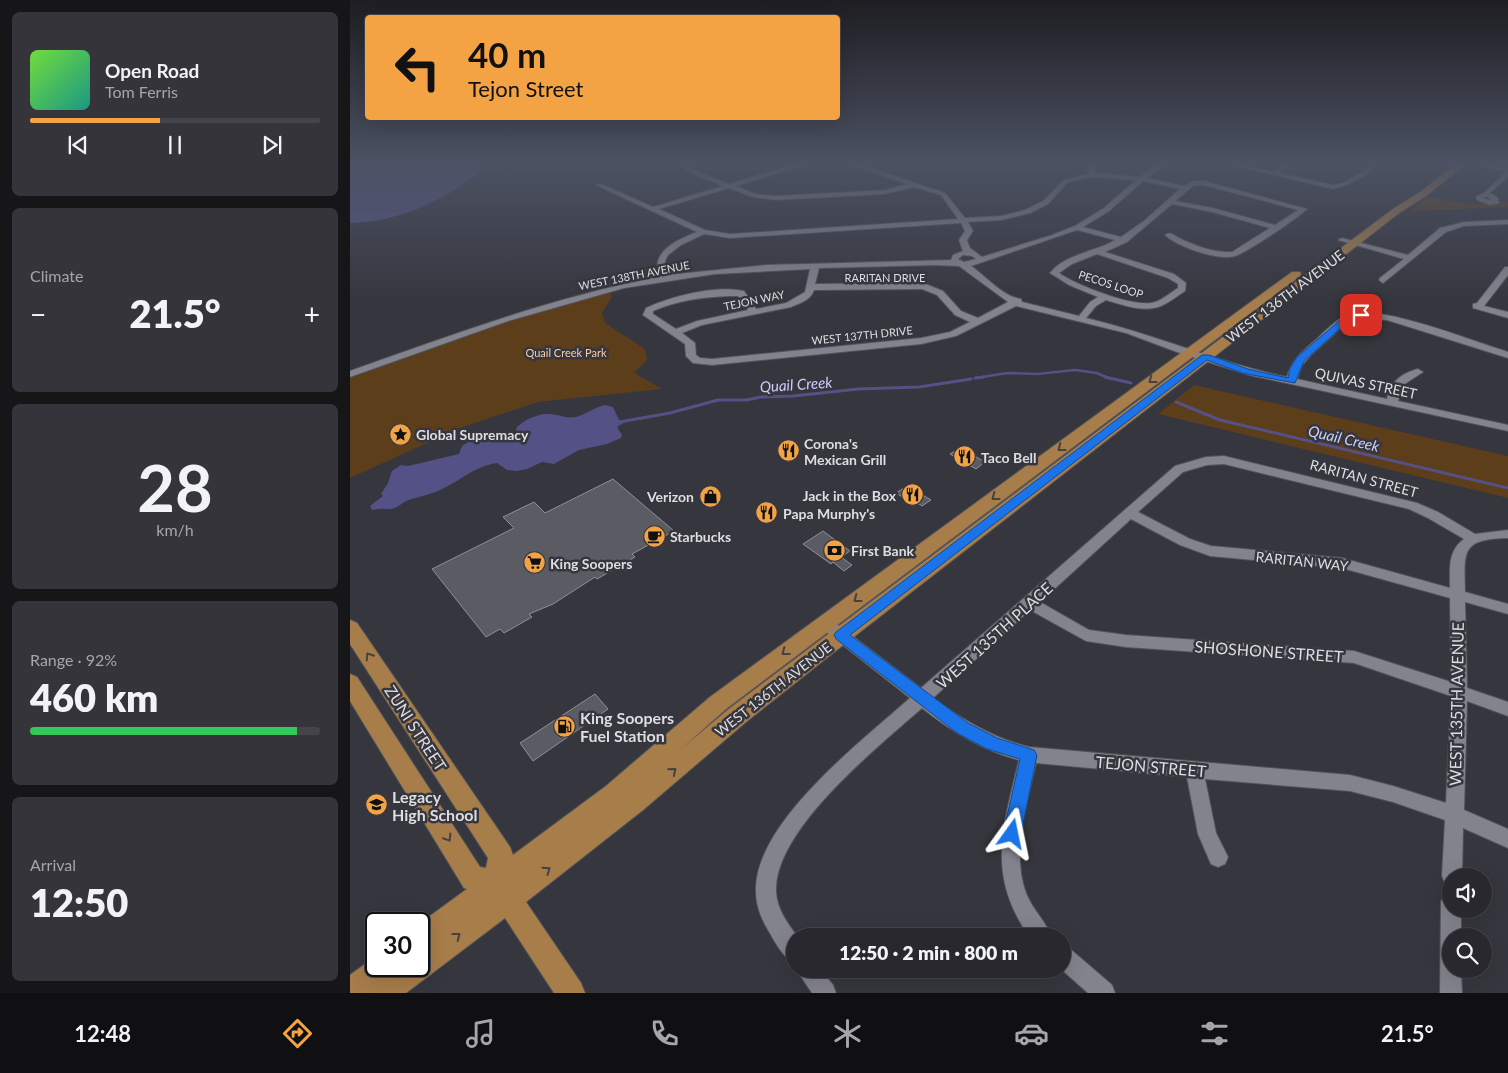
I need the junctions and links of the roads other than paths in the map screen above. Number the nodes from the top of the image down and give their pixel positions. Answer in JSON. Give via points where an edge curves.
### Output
{"nodes":[{"id":1,"x":954,"y":208,"type":"edge"},
{"id":2,"x":1035,"y":208,"type":"edge"},
{"id":3,"x":1106,"y":208,"type":"edge"},
{"id":4,"x":1163,"y":208,"type":"edge"},
{"id":5,"x":1204,"y":208,"type":"edge"},
{"id":6,"x":1300,"y":208,"type":"edge"},
{"id":7,"x":1386,"y":208,"type":"edge"},
{"id":8,"x":1400,"y":208,"type":"edge"},
{"id":9,"x":653,"y":209,"type":"edge"},
{"id":10,"x":1372,"y":218,"type":"dead end"},
{"id":11,"x":962,"y":222,"type":"junction"},
{"id":12,"x":1508,"y":222,"type":"edge"},
{"id":13,"x":1080,"y":226,"type":"junction"},
{"id":14,"x":1359,"y":226,"type":"dead end"},
{"id":15,"x":1277,"y":228,"type":"junction"},
{"id":16,"x":703,"y":232,"type":"junction"},
{"id":17,"x":1169,"y":235,"type":"dead end"},
{"id":18,"x":1124,"y":240,"type":"junction"},
{"id":19,"x":1342,"y":240,"type":"junction"},
{"id":20,"x":1354,"y":243,"type":"junction"},
{"id":21,"x":1098,"y":252,"type":"junction"},
{"id":22,"x":976,"y":257,"type":"junction"},
{"id":23,"x":1410,"y":258,"type":"junction"},
{"id":24,"x":958,"y":259,"type":"junction"},
{"id":25,"x":815,"y":266,"type":"junction"},
{"id":26,"x":1508,"y":269,"type":"edge"},
{"id":27,"x":664,"y":278,"type":"junction"},
{"id":28,"x":1384,"y":280,"type":"dead end"},
{"id":29,"x":811,"y":288,"type":"junction"},
{"id":30,"x":1106,"y":296,"type":"junction"},
{"id":31,"x":1017,"y":301,"type":"junction"},
{"id":32,"x":754,"y":312,"type":"junction"},
{"id":33,"x":1508,"y":315,"type":"edge"},
{"id":34,"x":1082,"y":316,"type":"junction"},
{"id":35,"x":977,"y":322,"type":"junction"},
{"id":36,"x":674,"y":333,"type":"junction"},
{"id":37,"x":1191,"y":352,"type":"junction"},
{"id":38,"x":1508,"y":355,"type":"edge"},
{"id":39,"x":1206,"y":357,"type":"junction"},
{"id":40,"x":1418,"y":372,"type":"dead end"},
{"id":41,"x":350,"y":374,"type":"edge"},
{"id":42,"x":1292,"y":381,"type":"junction"},
{"id":43,"x":1392,"y":403,"type":"junction"},
{"id":44,"x":1508,"y":428,"type":"edge"},
{"id":45,"x":1206,"y":460,"type":"joint"},
{"id":46,"x":1129,"y":513,"type":"junction"},
{"id":47,"x":1508,"y":534,"type":"edge"},
{"id":48,"x":1474,"y":539,"type":"junction"},
{"id":49,"x":1458,"y":595,"type":"junction"},
{"id":50,"x":1030,"y":603,"type":"junction"},
{"id":51,"x":1508,"y":609,"type":"edge"},
{"id":52,"x":350,"y":628,"type":"edge"},
{"id":53,"x":833,"y":629,"type":"junction"},
{"id":54,"x":350,"y":683,"type":"edge"},
{"id":55,"x":1459,"y":692,"type":"junction"},
{"id":56,"x":922,"y":699,"type":"junction"},
{"id":57,"x":1508,"y":709,"type":"edge"},
{"id":58,"x":1029,"y":755,"type":"junction"},
{"id":59,"x":1194,"y":770,"type":"junction"},
{"id":60,"x":1453,"y":814,"type":"junction"},
{"id":61,"x":1508,"y":839,"type":"edge"},
{"id":62,"x":1218,"y":857,"type":"dead end"},
{"id":63,"x":1452,"y":868,"type":"edge"},
{"id":64,"x":502,"y":890,"type":"junction"},
{"id":65,"x":1451,"y":918,"type":"edge"},
{"id":66,"x":1036,"y":928,"type":"edge"},
{"id":67,"x":430,"y":934,"type":"edge"},
{"id":68,"x":786,"y":938,"type":"edge"},
{"id":69,"x":430,"y":955,"type":"edge"},
{"id":70,"x":1071,"y":963,"type":"edge"},
{"id":71,"x":370,"y":977,"type":"edge"},
{"id":72,"x":404,"y":977,"type":"edge"},
{"id":73,"x":814,"y":978,"type":"edge"},
{"id":74,"x":350,"y":992,"type":"edge"},
{"id":75,"x":383,"y":993,"type":"edge"},
{"id":76,"x":571,"y":993,"type":"edge"},
{"id":77,"x":825,"y":993,"type":"edge"},
{"id":78,"x":1104,"y":993,"type":"edge"},
{"id":79,"x":1451,"y":993,"type":"edge"}],
"edges":[{"from":1,"to":11,"type":"street"},
{"from":2,"to":11,"type":"street","via":[[1001,218]]},
{"from":3,"to":13,"type":"street"},
{"from":4,"to":18,"type":"street"},
{"from":5,"to":15,"type":"street"},
{"from":6,"to":15,"type":"street","via":[[1303,209],[1300,213]]},
{"from":7,"to":10,"type":"main road"},
{"from":8,"to":20,"type":"main road","name":"WEST 136TH AVENUE"},
{"from":9,"to":16,"type":"street"},
{"from":11,"to":16,"type":"street","via":[[738,236]]},
{"from":11,"to":22,"type":"street","via":[[969,231],[964,240],[966,249]]},
{"from":11,"to":24,"type":"street","via":[[956,241]]},
{"from":12,"to":23,"type":"street","via":[[1446,228]]},
{"from":13,"to":18,"type":"street"},
{"from":13,"to":22,"type":"street","via":[[1036,243]]},
{"from":14,"to":19,"type":"main road","name":"WEST 136TH AVENUE"},
{"from":15,"to":17,"type":"street","via":[[1239,252],[1228,255],[1178,242]]},
{"from":16,"to":27,"type":"street","via":[[669,248],[659,266]]},
{"from":18,"to":21,"type":"street"},
{"from":19,"to":20,"type":"street"},
{"from":19,"to":37,"type":"main road","name":"WEST 136TH AVENUE"},
{"from":20,"to":23,"type":"street"},
{"from":20,"to":39,"type":"main road","name":"WEST 136TH AVENUE"},
{"from":21,"to":30,"type":"street","name":"PECOS LOOP","via":[[1060,266],[1054,273],[1065,281]]},
{"from":21,"to":30,"type":"street","name":"PECOS LOOP","via":[[1171,276],[1183,285],[1151,306],[1137,306]]},
{"from":22,"to":24,"type":"street","name":"WEST 138TH AVENUE"},
{"from":22,"to":31,"type":"street","name":"QUIVAS STREET","via":[[979,267]]},
{"from":23,"to":28,"type":"street"},
{"from":24,"to":25,"type":"street","name":"WEST 138TH AVENUE"},
{"from":24,"to":31,"type":"street","name":"QUIVAS STREET","via":[[992,288]]},
{"from":25,"to":27,"type":"street","name":"WEST 138TH AVENUE","via":[[739,269]]},
{"from":25,"to":29,"type":"street"},
{"from":26,"to":33,"type":"street","via":[[1476,306]]},
{"from":27,"to":41,"type":"street","name":"WEST 138TH AVENUE","via":[[556,303]]},
{"from":29,"to":32,"type":"street","name":"TEJON WAY","via":[[805,297],[794,302]]},
{"from":29,"to":35,"type":"street","name":"RARITAN DRIVE","via":[[922,286],[940,293],[958,313]]},
{"from":30,"to":34,"type":"street"},
{"from":31,"to":34,"type":"street","name":"QUIVAS STREET"},
{"from":31,"to":35,"type":"street","name":"WEST 137TH DRIVE"},
{"from":31,"to":37,"type":"street","name":"QUIVAS STREET"},
{"from":32,"to":36,"type":"street","name":"TEJON WAY","via":[[700,323]]},
{"from":32,"to":36,"type":"street","via":[[741,293],[665,302],[649,310],[651,319]]},
{"from":34,"to":37,"type":"street","name":"QUIVAS STREET","via":[[1149,332]]},
{"from":35,"to":36,"type":"street","name":"WEST 137TH DRIVE","via":[[946,336],[921,342],[712,362],[697,361],[691,356],[690,343]]},
{"from":37,"to":39,"type":"street","name":"QUIVAS STREET"},
{"from":37,"to":53,"type":"main road","name":"WEST 136TH AVENUE","one_way":true},
{"from":38,"to":42,"type":"street","via":[[1383,316],[1359,312],[1342,322],[1300,359]]},
{"from":39,"to":42,"type":"street","name":"QUIVAS STREET","via":[[1245,371]]},
{"from":39,"to":53,"type":"main road","name":"WEST 136TH AVENUE"},
{"from":40,"to":43,"type":"street","via":[[1406,376],[1394,390]]},
{"from":42,"to":43,"type":"street","name":"QUIVAS STREET"},
{"from":43,"to":44,"type":"street","name":"QUIVAS STREET"},
{"from":45,"to":46,"type":"street","name":"WEST 135TH PLACE","via":[[1179,469]]},
{"from":45,"to":48,"type":"street","name":"RARITAN STREET","via":[[1240,462],[1413,506]]},
{"from":46,"to":49,"type":"street","name":"RARITAN WAY","via":[[1210,551],[1342,563]]},
{"from":46,"to":50,"type":"street","name":"WEST 135TH PLACE"},
{"from":47,"to":48,"type":"street"},
{"from":48,"to":49,"type":"street","name":"WEST 135TH AVENUE","via":[[1462,546],[1457,557]]},
{"from":49,"to":51,"type":"street","name":"RARITAN WAY"},
{"from":49,"to":55,"type":"street","name":"WEST 135TH AVENUE"},
{"from":50,"to":55,"type":"street","name":"SHOSHONE STREET","via":[[1092,636],[1354,657]]},
{"from":50,"to":56,"type":"street","name":"WEST 135TH PLACE"},
{"from":64,"to":52,"type":"main road","name":"ZUNI STREET","one_way":true,"via":[[501,856]]},
{"from":53,"to":56,"type":"street","name":"TEJON STREET"},
{"from":53,"to":64,"type":"main road","name":"WEST 136TH AVENUE","via":[[635,802]]},
{"from":54,"to":64,"type":"main road","one_way":true,"via":[[474,879]]},
{"from":55,"to":57,"type":"street","name":"SHOSHONE STREET"},
{"from":55,"to":60,"type":"street","name":"WEST 135TH AVENUE"},
{"from":56,"to":58,"type":"street","name":"TEJON STREET","via":[[976,736]]},
{"from":56,"to":68,"type":"street","name":"WEST 135TH PLACE","via":[[842,769],[772,856],[765,891],[770,912]]},
{"from":58,"to":59,"type":"street","name":"TEJON STREET"},
{"from":58,"to":66,"type":"street","via":[[1012,834],[1010,864],[1018,901]]},
{"from":59,"to":60,"type":"street","name":"TEJON STREET","via":[[1350,783]]},
{"from":59,"to":62,"type":"street","via":[[1207,834]]},
{"from":60,"to":61,"type":"street","name":"TEJON STREET"},
{"from":60,"to":63,"type":"street","name":"WEST 135TH AVENUE"},
{"from":64,"to":67,"type":"main road","name":"WEST 136TH AVENUE"},
{"from":69,"to":64,"type":"main road","name":"WEST 136TH AVENUE","one_way":true},
{"from":64,"to":76,"type":"main road"},
{"from":65,"to":79,"type":"street"},
{"from":70,"to":78,"type":"street"},
{"from":71,"to":74,"type":"main road"},
{"from":72,"to":75,"type":"main road","name":"WEST 136TH AVENUE"},
{"from":73,"to":77,"type":"street"}]}
